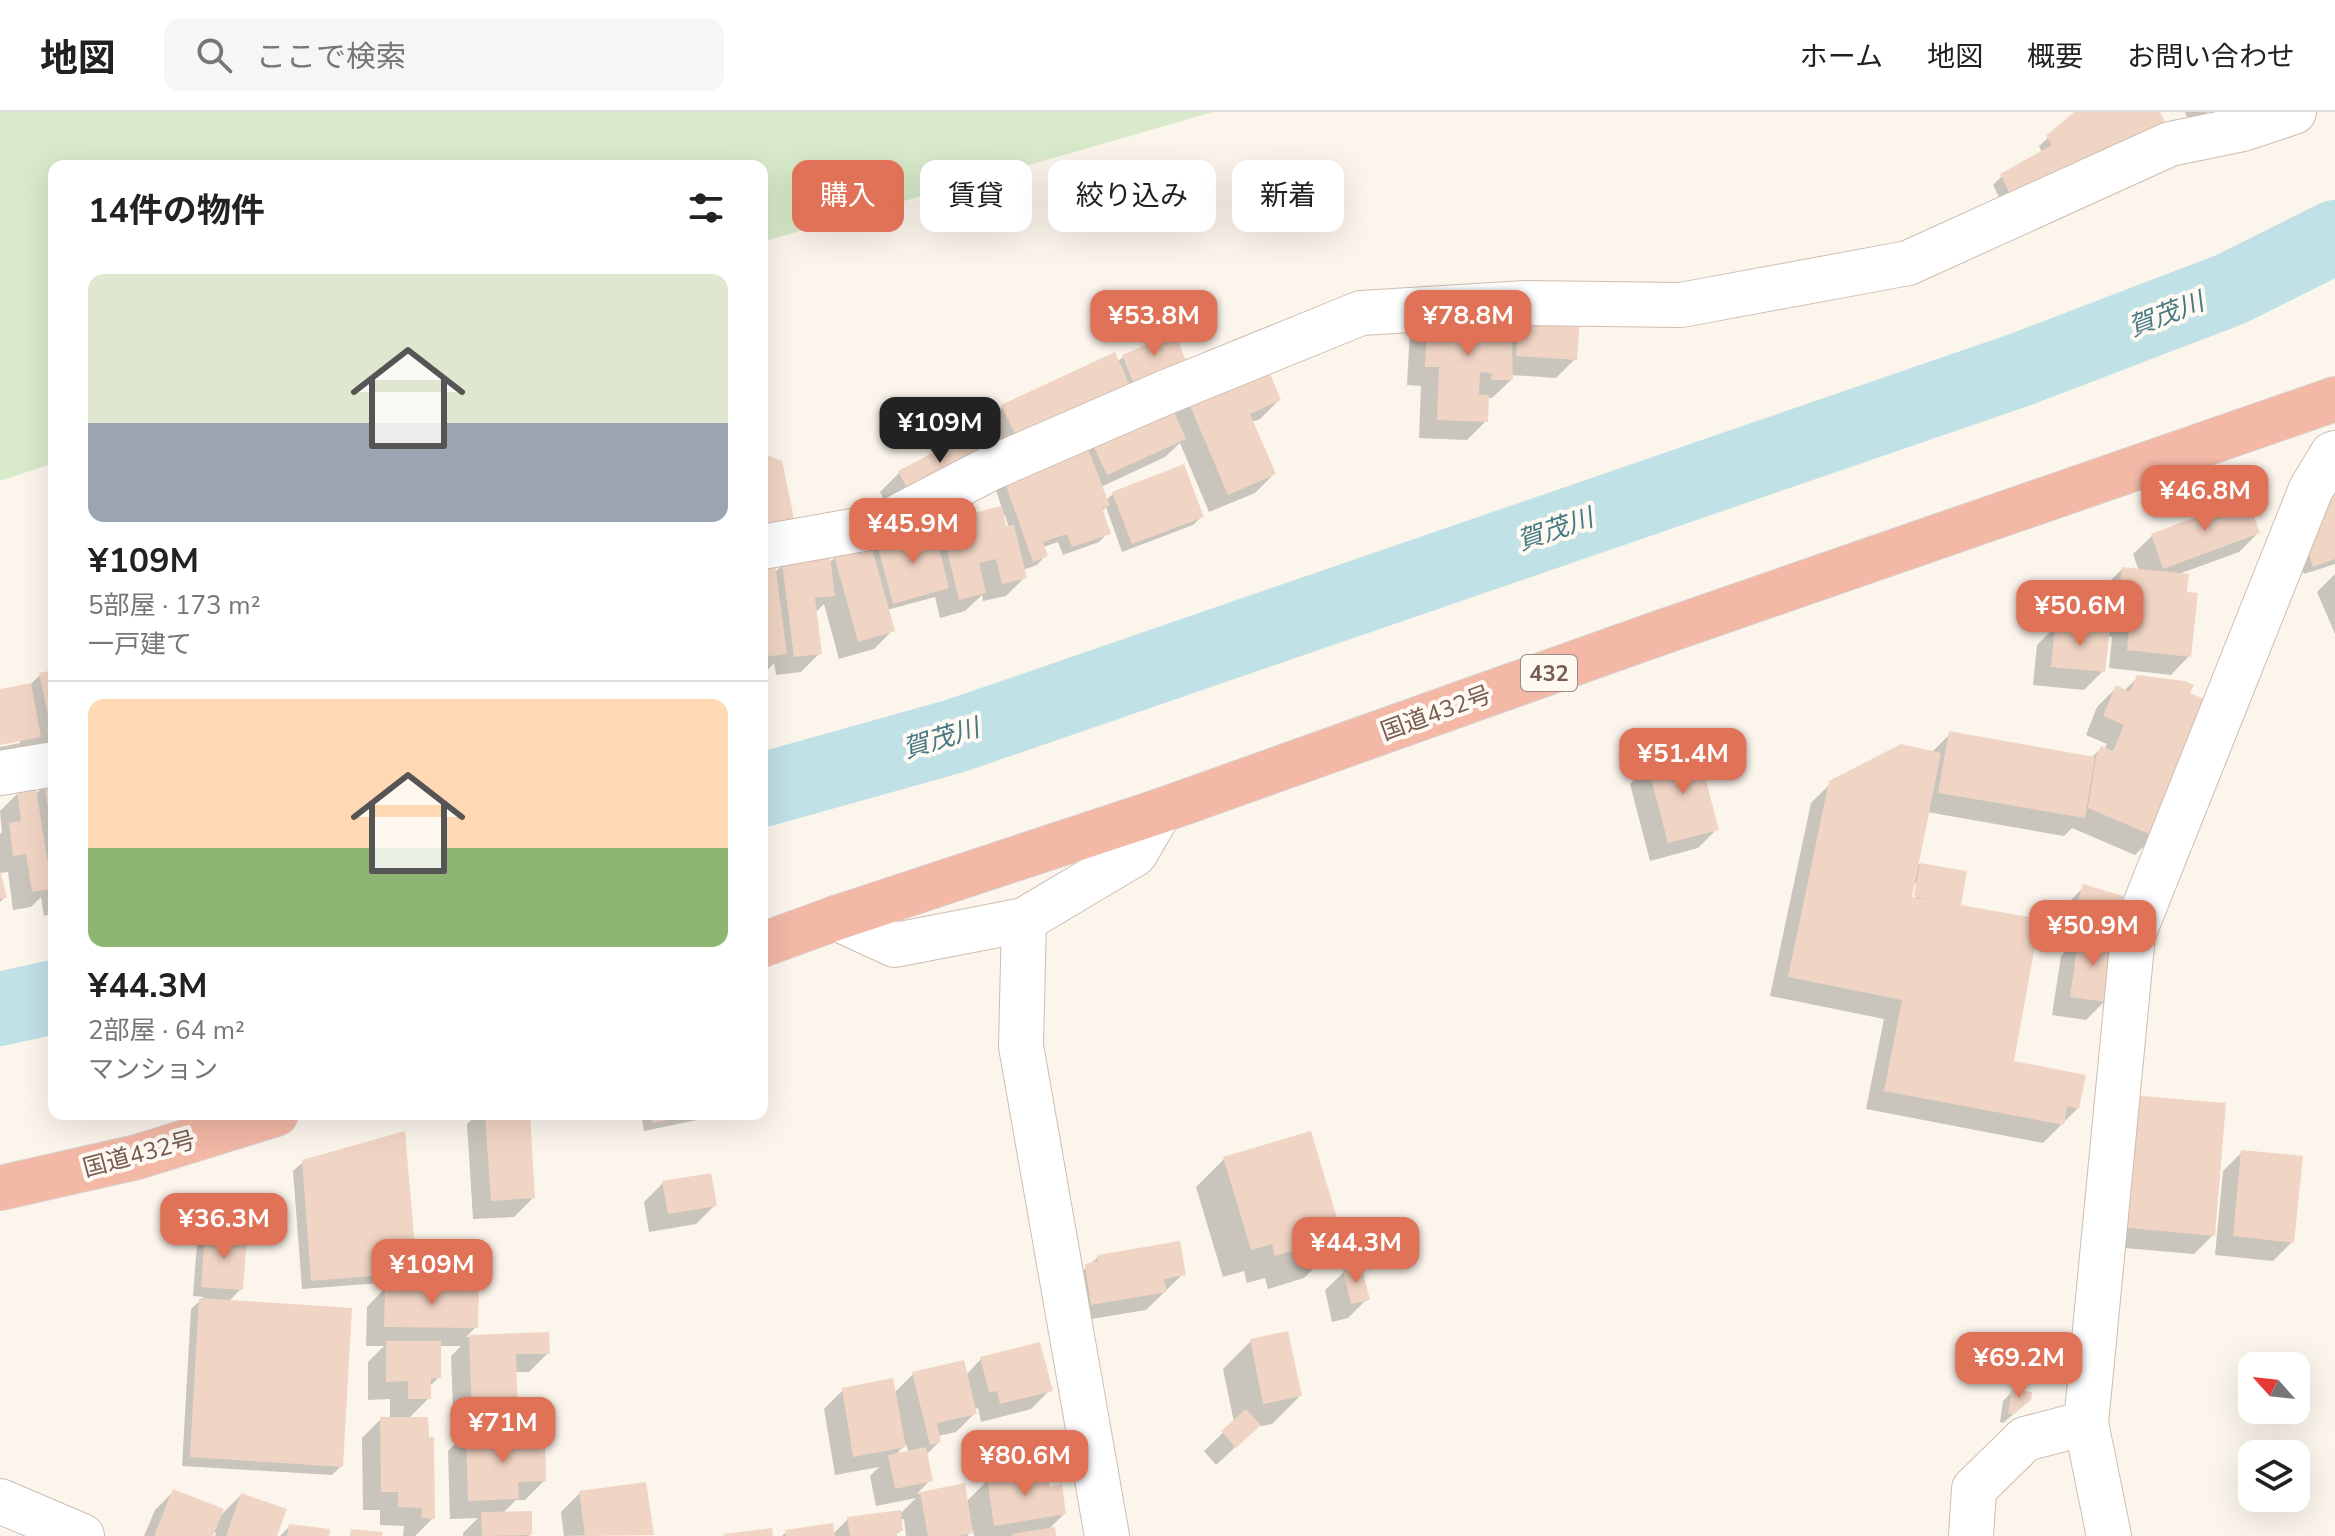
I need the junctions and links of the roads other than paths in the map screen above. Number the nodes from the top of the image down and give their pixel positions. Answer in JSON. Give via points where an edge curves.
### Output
{"nodes":[{"id":1,"x":2294,"y":112,"type":"edge"},
{"id":2,"x":2335,"y":399,"type":"edge"},
{"id":3,"x":2335,"y":453,"type":"edge"},
{"id":4,"x":768,"y":546,"type":"edge"},
{"id":5,"x":48,"y":765,"type":"edge"},
{"id":6,"x":0,"y":773,"type":"edge"},
{"id":7,"x":1160,"y":811,"type":"junction"},
{"id":8,"x":836,"y":918,"type":"junction"},
{"id":9,"x":1024,"y":920,"type":"junction"},
{"id":10,"x":768,"y":943,"type":"edge"},
{"id":11,"x":257,"y":1120,"type":"edge"},
{"id":12,"x":0,"y":1188,"type":"edge"},
{"id":13,"x":2086,"y":1423,"type":"junction"},
{"id":14,"x":0,"y":1501,"type":"edge"},
{"id":15,"x":82,"y":1536,"type":"edge"},
{"id":16,"x":1107,"y":1536,"type":"edge"},
{"id":17,"x":1971,"y":1536,"type":"edge"},
{"id":18,"x":2109,"y":1536,"type":"edge"}],
"edges":[{"from":1,"to":4,"type":"street","via":[[2170,144],[1908,263],[1681,305],[1526,303],[1361,313],[989,469],[880,526]]},
{"from":2,"to":7,"type":"highway","name":"国道432号","number":"432"},
{"from":3,"to":13,"type":"street","via":[[2311,489],[2133,935]]},
{"from":5,"to":6,"type":"street"},
{"from":7,"to":8,"type":"highway","name":"国道432号","number":"432"},
{"from":7,"to":9,"type":"street","via":[[1135,854]]},
{"from":8,"to":9,"type":"street","via":[[895,945]]},
{"from":8,"to":10,"type":"highway","name":"国道432号","number":"432"},
{"from":9,"to":16,"type":"street","via":[[1021,1046]]},
{"from":11,"to":12,"type":"highway","name":"国道432号","via":[[137,1157]]},
{"from":13,"to":17,"type":"street","via":[[2025,1439],[1974,1489]]},
{"from":13,"to":18,"type":"street"},
{"from":14,"to":15,"type":"street"}]}
